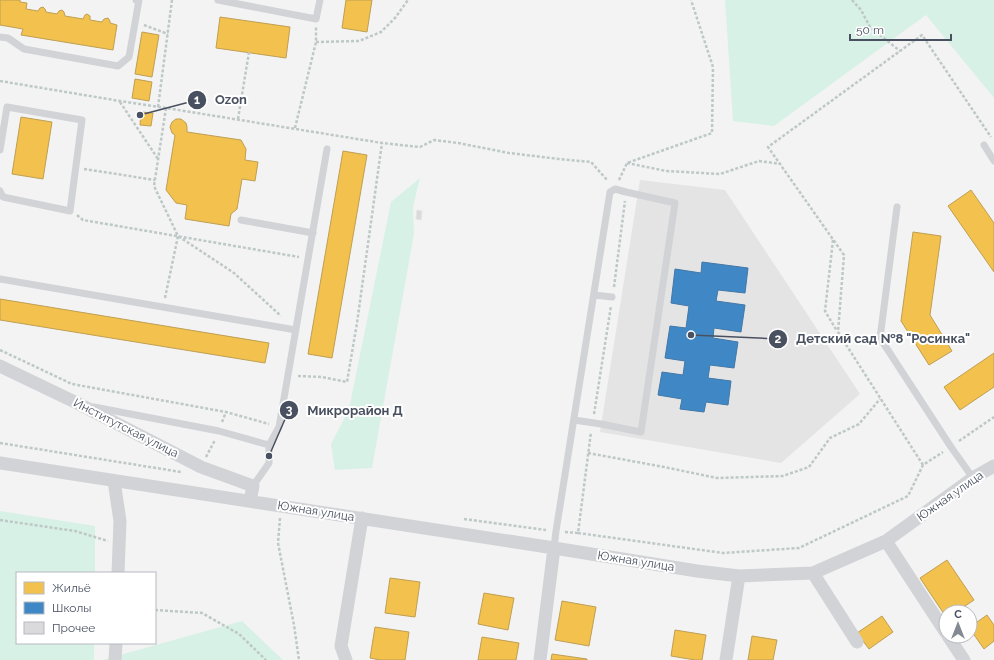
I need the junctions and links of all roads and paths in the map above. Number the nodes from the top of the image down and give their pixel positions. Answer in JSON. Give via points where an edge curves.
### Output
{"nodes":[{"id":1,"x":136,"y":0,"type":"edge"},
{"id":2,"x":172,"y":0,"type":"edge"},
{"id":3,"x":218,"y":0,"type":"edge"},
{"id":4,"x":320,"y":0,"type":"edge"},
{"id":5,"x":408,"y":0,"type":"edge"},
{"id":6,"x":691,"y":0,"type":"edge"},
{"id":7,"x":852,"y":0,"type":"edge"},
{"id":8,"x":316,"y":19,"type":"junction"},
{"id":9,"x":135,"y":22,"type":"junction"},
{"id":10,"x":168,"y":34,"type":"junction"},
{"id":11,"x":0,"y":37,"type":"edge"},
{"id":12,"x":316,"y":42,"type":"junction"},
{"id":13,"x":900,"y":51,"type":"junction"},
{"id":14,"x":249,"y":52,"type":"dead end"},
{"id":15,"x":0,"y":81,"type":"edge"},
{"id":16,"x":120,"y":101,"type":"junction"},
{"id":17,"x":158,"y":107,"type":"junction"},
{"id":18,"x":166,"y":108,"type":"junction"},
{"id":19,"x":238,"y":119,"type":"junction"},
{"id":20,"x":295,"y":128,"type":"junction"},
{"id":21,"x":994,"y":141,"type":"edge"},
{"id":22,"x":382,"y":142,"type":"junction"},
{"id":23,"x":984,"y":145,"type":"dead end"},
{"id":24,"x":327,"y":149,"type":"dead end"},
{"id":25,"x":0,"y":150,"type":"edge"},
{"id":26,"x":158,"y":160,"type":"junction"},
{"id":27,"x":994,"y":161,"type":"edge"},
{"id":28,"x":627,"y":163,"type":"junction"},
{"id":29,"x":781,"y":164,"type":"junction"},
{"id":30,"x":76,"y":168,"type":"junction"},
{"id":31,"x":155,"y":180,"type":"junction"},
{"id":32,"x":615,"y":189,"type":"junction"},
{"id":33,"x":0,"y":191,"type":"edge"},
{"id":34,"x":626,"y":192,"type":"junction"},
{"id":35,"x":897,"y":207,"type":"dead end"},
{"id":36,"x":70,"y":210,"type":"junction"},
{"id":37,"x":241,"y":220,"type":"dead end"},
{"id":38,"x":313,"y":233,"type":"junction"},
{"id":39,"x":178,"y":236,"type":"junction"},
{"id":40,"x":833,"y":239,"type":"junction"},
{"id":41,"x":308,"y":258,"type":"junction"},
{"id":42,"x":0,"y":279,"type":"edge"},
{"id":43,"x":594,"y":294,"type":"junction"},
{"id":44,"x":612,"y":297,"type":"junction"},
{"id":45,"x":164,"y":307,"type":"junction"},
{"id":46,"x":296,"y":330,"type":"junction"},
{"id":47,"x":838,"y":332,"type":"junction"},
{"id":48,"x":0,"y":350,"type":"edge"},
{"id":49,"x":0,"y":366,"type":"edge"},
{"id":50,"x":288,"y":375,"type":"junction"},
{"id":51,"x":880,"y":399,"type":"junction"},
{"id":52,"x":79,"y":404,"type":"junction"},
{"id":53,"x":226,"y":412,"type":"junction"},
{"id":54,"x":994,"y":417,"type":"edge"},
{"id":55,"x":574,"y":420,"type":"junction"},
{"id":56,"x":592,"y":423,"type":"junction"},
{"id":57,"x":279,"y":427,"type":"junction"},
{"id":58,"x":219,"y":431,"type":"junction"},
{"id":59,"x":0,"y":444,"type":"edge"},
{"id":60,"x":269,"y":445,"type":"junction"},
{"id":61,"x":951,"y":447,"type":"junction"},
{"id":62,"x":588,"y":453,"type":"junction"},
{"id":63,"x":0,"y":463,"type":"edge"},
{"id":64,"x":923,"y":465,"type":"junction"},
{"id":65,"x":994,"y":466,"type":"edge"},
{"id":66,"x":201,"y":467,"type":"junction"},
{"id":67,"x":973,"y":478,"type":"junction"},
{"id":68,"x":114,"y":481,"type":"junction"},
{"id":69,"x":253,"y":486,"type":"junction"},
{"id":70,"x":250,"y":501,"type":"junction"},
{"id":71,"x":281,"y":506,"type":"junction"},
{"id":72,"x":362,"y":518,"type":"junction"},
{"id":73,"x":463,"y":519,"type":"dead end"},
{"id":74,"x":0,"y":520,"type":"edge"},
{"id":75,"x":556,"y":531,"type":"junction"},
{"id":76,"x":578,"y":533,"type":"junction"},
{"id":77,"x":886,"y":541,"type":"junction"},
{"id":78,"x":120,"y":545,"type":"junction"},
{"id":79,"x":554,"y":548,"type":"junction"},
{"id":80,"x":118,"y":572,"type":"edge"},
{"id":81,"x":813,"y":573,"type":"junction"},
{"id":82,"x":739,"y":576,"type":"junction"},
{"id":83,"x":156,"y":610,"type":"edge"},
{"id":84,"x":938,"y":621,"type":"edge"},
{"id":85,"x":857,"y":642,"type":"dead end"},
{"id":86,"x":116,"y":644,"type":"edge"},
{"id":87,"x":953,"y":644,"type":"edge"},
{"id":88,"x":115,"y":660,"type":"edge"},
{"id":89,"x":266,"y":660,"type":"edge"},
{"id":90,"x":299,"y":660,"type":"edge"},
{"id":91,"x":346,"y":660,"type":"edge"},
{"id":92,"x":540,"y":660,"type":"edge"},
{"id":93,"x":726,"y":660,"type":"edge"},
{"id":94,"x":964,"y":660,"type":"edge"}],
"edges":[{"from":1,"to":9,"type":"lane","via":[[139,0]]},
{"from":2,"to":10,"type":"path"},
{"from":3,"to":8,"type":"lane"},
{"from":4,"to":8,"type":"lane"},
{"from":5,"to":12,"type":"path","via":[[396,18],[381,32],[359,41]]},
{"from":6,"to":28,"type":"path","via":[[713,67],[712,133]]},
{"from":7,"to":13,"type":"path","via":[[870,27]]},
{"from":8,"to":12,"type":"path"},
{"from":9,"to":10,"type":"path"},
{"from":9,"to":11,"type":"lane","via":[[130,57],[118,66],[24,49],[8,38]]},
{"from":10,"to":17,"type":"path"},
{"from":12,"to":20,"type":"path"},
{"from":13,"to":21,"type":"path","via":[[922,34]]},
{"from":13,"to":29,"type":"path","via":[[768,147]]},
{"from":14,"to":19,"type":"path"},
{"from":15,"to":16,"type":"path"},
{"from":16,"to":17,"type":"path"},
{"from":16,"to":26,"type":"path"},
{"from":17,"to":18,"type":"path"},
{"from":18,"to":19,"type":"path"},
{"from":18,"to":26,"type":"path"},
{"from":19,"to":20,"type":"path"},
{"from":20,"to":22,"type":"path"},
{"from":22,"to":32,"type":"path","via":[[420,147],[434,140],[509,153],[591,162]]},
{"from":22,"to":50,"type":"path","via":[[347,382],[322,376]]},
{"from":23,"to":27,"type":"lane"},
{"from":24,"to":38,"type":"lane"},
{"from":25,"to":30,"type":"lane","via":[[7,107],[82,120]]},
{"from":26,"to":31,"type":"path"},
{"from":28,"to":29,"type":"path","via":[[666,171],[720,174],[760,161]]},
{"from":28,"to":32,"type":"path"},
{"from":29,"to":40,"type":"path"},
{"from":30,"to":31,"type":"path"},
{"from":30,"to":36,"type":"lane"},
{"from":31,"to":39,"type":"path","via":[[154,186]]},
{"from":32,"to":34,"type":"lane"},
{"from":32,"to":43,"type":"lane","via":[[610,192]]},
{"from":33,"to":36,"type":"lane","via":[[3,197]]},
{"from":34,"to":44,"type":"path"},
{"from":34,"to":56,"type":"lane","via":[[675,203],[641,432]]},
{"from":35,"to":61,"type":"lane","via":[[880,338]]},
{"from":36,"to":39,"type":"path","via":[[83,220]]},
{"from":37,"to":38,"type":"lane"},
{"from":38,"to":41,"type":"lane"},
{"from":39,"to":41,"type":"path"},
{"from":39,"to":45,"type":"path"},
{"from":39,"to":46,"type":"path","via":[[234,273]]},
{"from":40,"to":47,"type":"path","via":[[844,255]]},
{"from":40,"to":47,"type":"path","via":[[825,311]]},
{"from":41,"to":46,"type":"lane"},
{"from":42,"to":45,"type":"lane"},
{"from":43,"to":44,"type":"lane"},
{"from":43,"to":55,"type":"lane"},
{"from":44,"to":56,"type":"path"},
{"from":45,"to":46,"type":"lane"},
{"from":46,"to":50,"type":"lane"},
{"from":47,"to":51,"type":"path"},
{"from":48,"to":53,"type":"path","via":[[72,384]]},
{"from":49,"to":52,"type":"street","name":"Институтская улица"},
{"from":50,"to":57,"type":"lane"},
{"from":51,"to":62,"type":"path","via":[[859,424],[830,438],[809,467],[783,476],[718,478]]},
{"from":51,"to":64,"type":"path"},
{"from":52,"to":58,"type":"lane"},
{"from":52,"to":66,"type":"street","name":"Институтская улица"},
{"from":53,"to":57,"type":"path"},
{"from":53,"to":58,"type":"path"},
{"from":54,"to":61,"type":"path"},
{"from":55,"to":56,"type":"lane"},
{"from":55,"to":75,"type":"lane"},
{"from":56,"to":62,"type":"path"},
{"from":57,"to":60,"type":"lane"},
{"from":58,"to":60,"type":"lane"},
{"from":58,"to":66,"type":"path"},
{"from":59,"to":66,"type":"path","via":[[195,475]]},
{"from":60,"to":69,"type":"lane","via":[[269,463]]},
{"from":61,"to":64,"type":"path"},
{"from":61,"to":67,"type":"lane"},
{"from":62,"to":76,"type":"path"},
{"from":63,"to":68,"type":"street"},
{"from":64,"to":76,"type":"path","via":[[908,496],[799,548],[723,552]]},
{"from":65,"to":67,"type":"street","name":"Южная улица"},
{"from":66,"to":69,"type":"street","name":"Институтская улица"},
{"from":67,"to":77,"type":"street","name":"Южная улица"},
{"from":68,"to":70,"type":"street","name":"Южная улица"},
{"from":68,"to":78,"type":"street","via":[[120,521]]},
{"from":69,"to":70,"type":"street"},
{"from":70,"to":71,"type":"street","name":"Южная улица"},
{"from":71,"to":72,"type":"street","name":"Южная улица"},
{"from":71,"to":90,"type":"path","via":[[278,543]]},
{"from":72,"to":79,"type":"street","name":"Южная улица"},
{"from":72,"to":91,"type":"street","via":[[341,646]]},
{"from":73,"to":75,"type":"path"},
{"from":74,"to":78,"type":"path","via":[[75,531]]},
{"from":75,"to":76,"type":"path"},
{"from":75,"to":79,"type":"lane"},
{"from":77,"to":81,"type":"street","name":"Южная улица"},
{"from":77,"to":84,"type":"street"},
{"from":78,"to":80,"type":"street"},
{"from":79,"to":82,"type":"street","name":"Южная улица"},
{"from":79,"to":92,"type":"street"},
{"from":81,"to":82,"type":"street","name":"Южная улица"},
{"from":81,"to":85,"type":"street"},
{"from":82,"to":93,"type":"street"},
{"from":83,"to":89,"type":"path","via":[[202,614],[239,634]]},
{"from":86,"to":88,"type":"street"},
{"from":87,"to":94,"type":"street"}]}
